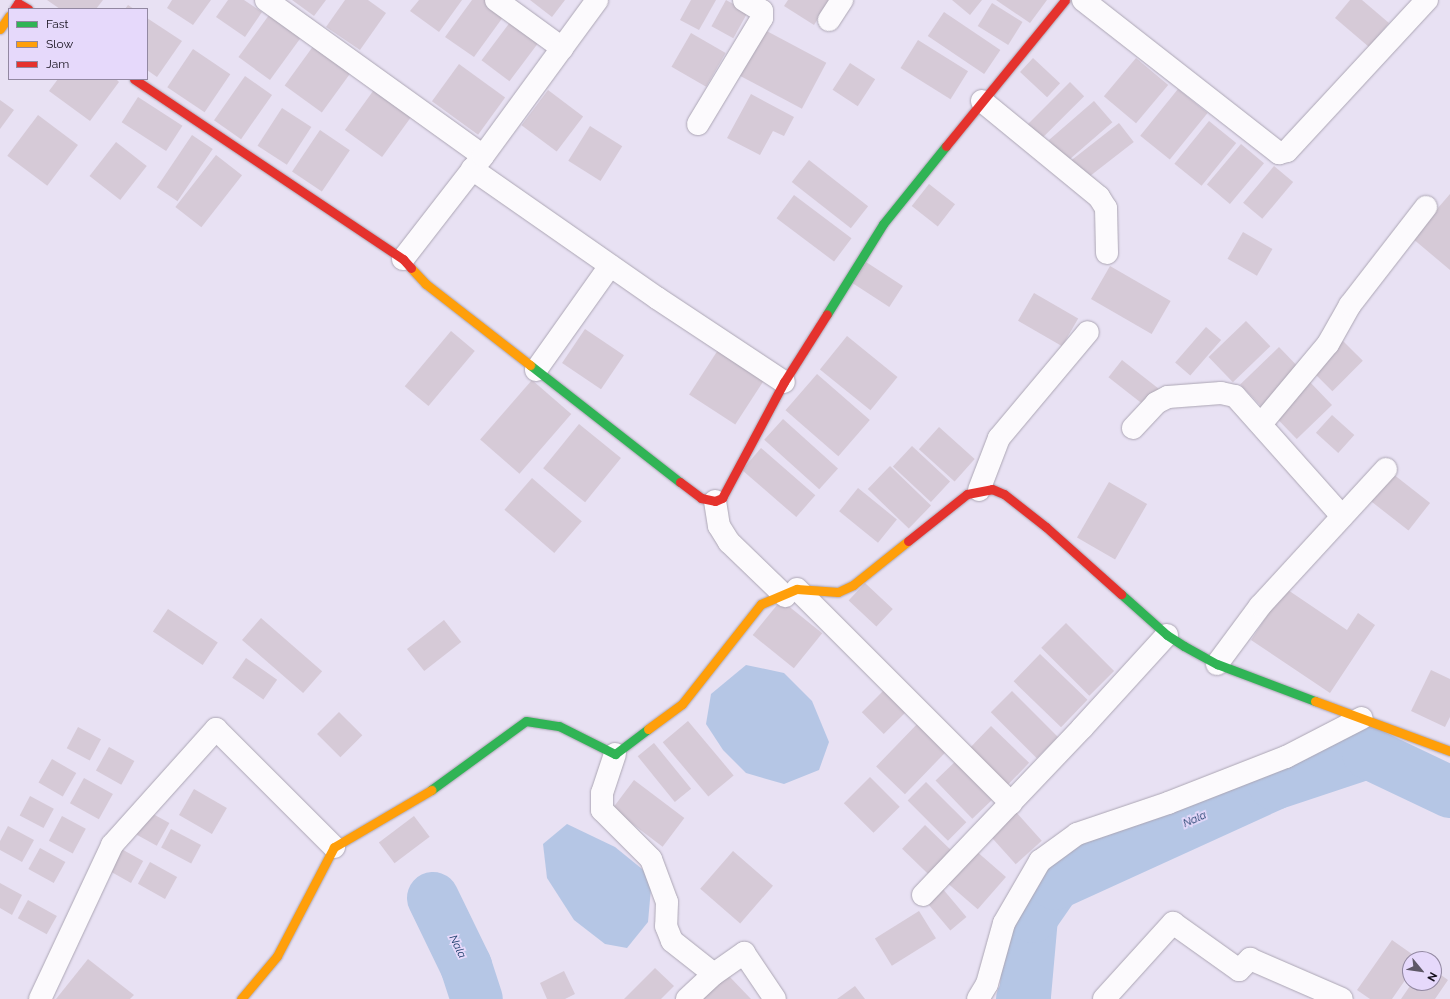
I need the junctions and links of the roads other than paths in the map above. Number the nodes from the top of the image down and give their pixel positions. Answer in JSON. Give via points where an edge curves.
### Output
{"nodes":[{"id":1,"x":266,"y":0,"type":"edge"},
{"id":2,"x":496,"y":0,"type":"edge"},
{"id":3,"x":597,"y":0,"type":"edge"},
{"id":4,"x":744,"y":0,"type":"edge"},
{"id":5,"x":842,"y":0,"type":"edge"},
{"id":6,"x":1065,"y":0,"type":"edge"},
{"id":7,"x":1083,"y":0,"type":"edge"},
{"id":8,"x":1427,"y":0,"type":"edge"},
{"id":9,"x":8,"y":19,"type":"edge"},
{"id":10,"x":829,"y":20,"type":"dead end"},
{"id":11,"x":0,"y":29,"type":"edge"},
{"id":12,"x":562,"y":48,"type":"junction"},
{"id":13,"x":135,"y":80,"type":"edge"},
{"id":14,"x":982,"y":101,"type":"junction"},
{"id":15,"x":698,"y":124,"type":"dead end"},
{"id":16,"x":478,"y":163,"type":"junction"},
{"id":17,"x":1426,"y":207,"type":"dead end"},
{"id":18,"x":1106,"y":253,"type":"dead end"},
{"id":19,"x":403,"y":259,"type":"junction"},
{"id":20,"x":610,"y":266,"type":"junction"},
{"id":21,"x":1088,"y":332,"type":"dead end"},
{"id":22,"x":536,"y":370,"type":"junction"},
{"id":23,"x":784,"y":382,"type":"junction"},
{"id":24,"x":1261,"y":424,"type":"junction"},
{"id":25,"x":1133,"y":428,"type":"dead end"},
{"id":26,"x":1386,"y":469,"type":"dead end"},
{"id":27,"x":980,"y":490,"type":"junction"},
{"id":28,"x":715,"y":501,"type":"junction"},
{"id":29,"x":1342,"y":516,"type":"junction"},
{"id":30,"x":791,"y":592,"type":"junction"},
{"id":31,"x":1167,"y":635,"type":"junction"},
{"id":32,"x":1217,"y":664,"type":"junction"},
{"id":33,"x":1362,"y":718,"type":"junction"},
{"id":34,"x":1450,"y":751,"type":"edge"},
{"id":35,"x":615,"y":754,"type":"junction"},
{"id":36,"x":1011,"y":803,"type":"junction"},
{"id":37,"x":334,"y":846,"type":"junction"},
{"id":38,"x":923,"y":895,"type":"dead end"},
{"id":39,"x":714,"y":974,"type":"junction"},
{"id":40,"x":40,"y":999,"type":"edge"},
{"id":41,"x":241,"y":999,"type":"edge"},
{"id":42,"x":687,"y":999,"type":"edge"},
{"id":43,"x":775,"y":999,"type":"edge"},
{"id":44,"x":978,"y":999,"type":"edge"},
{"id":45,"x":1104,"y":999,"type":"edge"},
{"id":46,"x":1342,"y":999,"type":"edge"}],
"edges":[{"from":1,"to":16,"type":"street"},
{"from":2,"to":12,"type":"street"},
{"from":3,"to":12,"type":"street"},
{"from":4,"to":15,"type":"street","via":[[762,11],[762,18]]},
{"from":5,"to":10,"type":"street"},
{"from":6,"to":14,"type":"street"},
{"from":7,"to":8,"type":"street","via":[[1279,153],[1287,151]]},
{"from":9,"to":11,"type":"street"},
{"from":12,"to":16,"type":"street"},
{"from":13,"to":19,"type":"street"},
{"from":14,"to":18,"type":"street","via":[[1099,197],[1106,208]]},
{"from":14,"to":23,"type":"street","via":[[883,224]]},
{"from":16,"to":19,"type":"street"},
{"from":16,"to":20,"type":"street"},
{"from":17,"to":24,"type":"street","via":[[1350,305],[1328,344]]},
{"from":19,"to":22,"type":"street","via":[[426,284]]},
{"from":20,"to":22,"type":"street"},
{"from":20,"to":23,"type":"street"},
{"from":21,"to":27,"type":"street","via":[[999,438]]},
{"from":22,"to":28,"type":"street","via":[[701,498]]},
{"from":23,"to":28,"type":"street","via":[[722,498]]},
{"from":24,"to":25,"type":"street","via":[[1234,396],[1221,393],[1168,397],[1156,403]]},
{"from":24,"to":29,"type":"street"},
{"from":26,"to":29,"type":"street"},
{"from":27,"to":30,"type":"street","via":[[967,494],[853,585],[838,592]]},
{"from":27,"to":31,"type":"street","via":[[992,489],[1004,494],[1040,522]]},
{"from":28,"to":30,"type":"street","via":[[719,526],[724,535]]},
{"from":29,"to":32,"type":"street","via":[[1260,606]]},
{"from":30,"to":35,"type":"street","via":[[761,604],[682,704]]},
{"from":30,"to":36,"type":"street"},
{"from":31,"to":32,"type":"street"},
{"from":31,"to":36,"type":"street"},
{"from":32,"to":33,"type":"street"},
{"from":33,"to":34,"type":"street"},
{"from":33,"to":44,"type":"street","via":[[1286,757],[1168,803],[1077,834],[1040,862],[1004,923],[987,984]]},
{"from":35,"to":37,"type":"street","via":[[559,726],[526,721],[447,780]]},
{"from":35,"to":39,"type":"street","via":[[602,793],[602,810],[650,859],[667,902],[666,926],[672,941]]},
{"from":36,"to":38,"type":"street"},
{"from":37,"to":40,"type":"street","via":[[216,729],[112,845]]},
{"from":37,"to":41,"type":"street","via":[[277,956]]},
{"from":39,"to":42,"type":"street"},
{"from":39,"to":43,"type":"street","via":[[744,953]]},
{"from":45,"to":46,"type":"street","via":[[1173,923],[1239,970],[1250,959]]}]}
